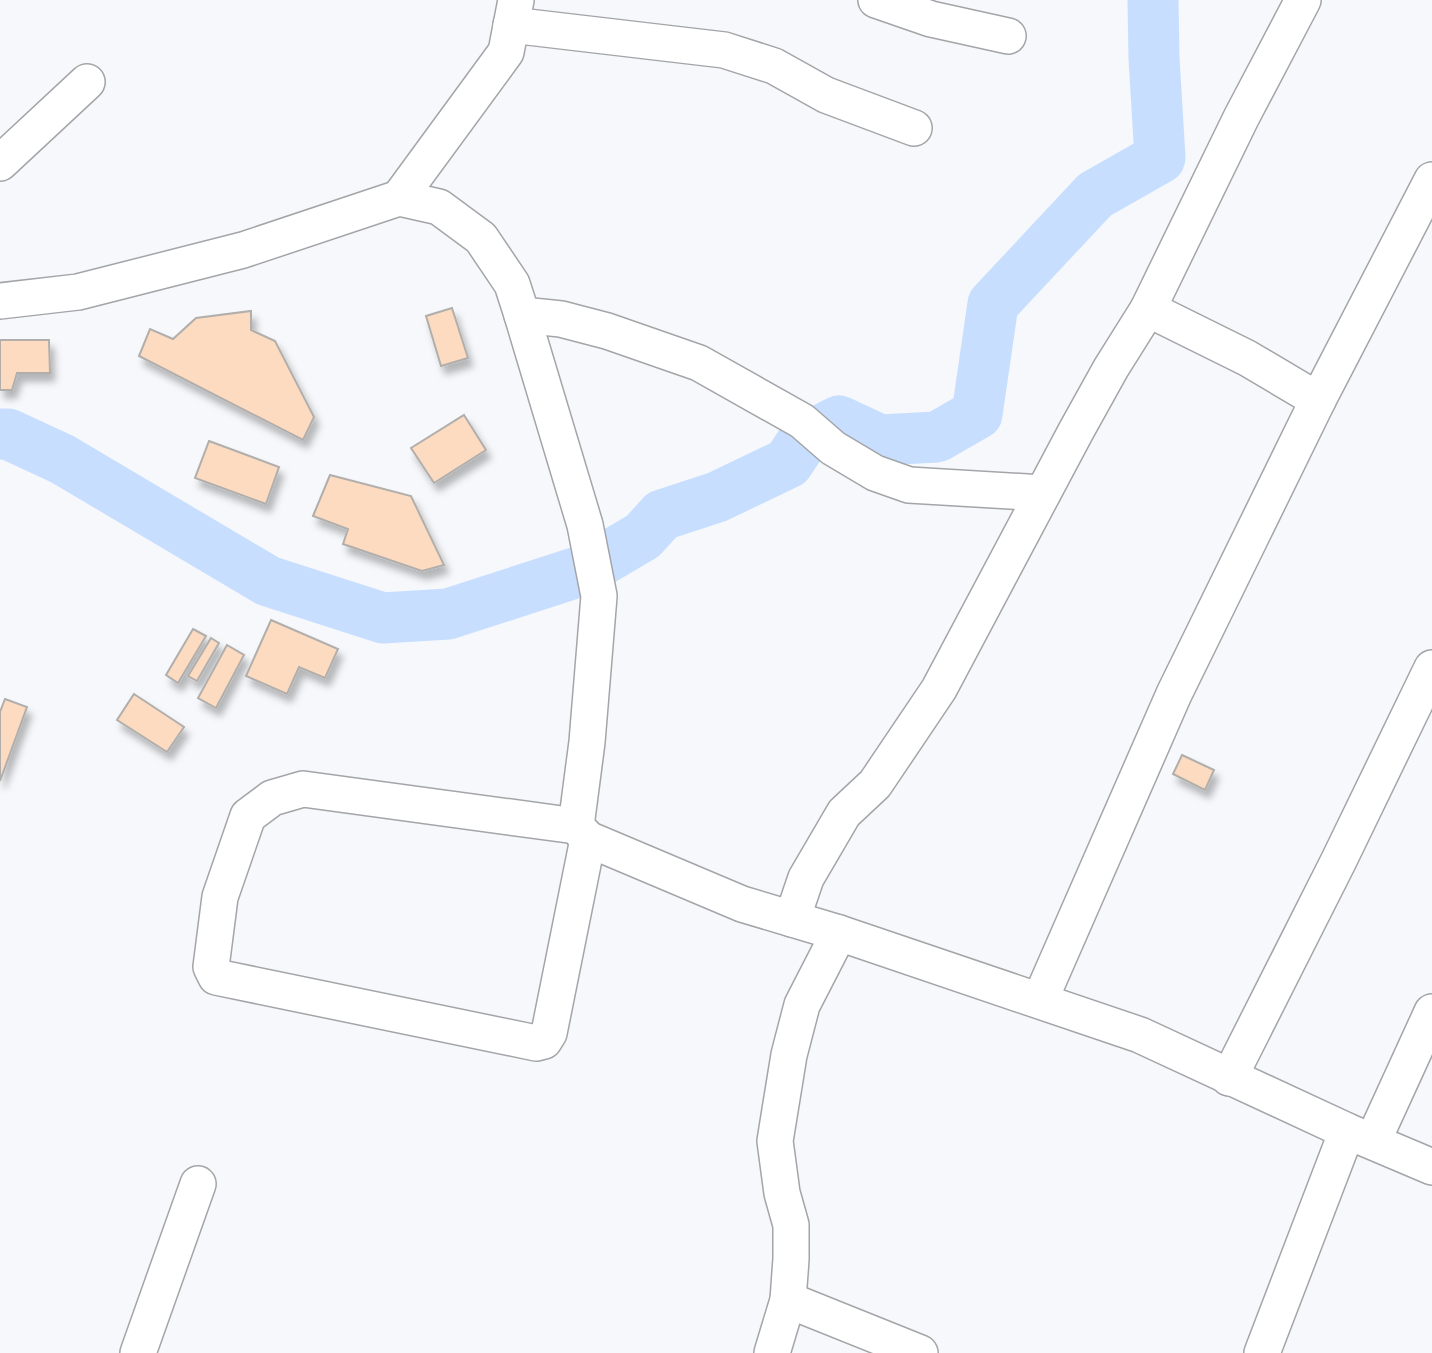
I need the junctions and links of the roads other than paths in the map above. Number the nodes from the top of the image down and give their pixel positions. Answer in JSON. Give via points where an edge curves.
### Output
{"nodes":[{"id":1,"x":876,"y":0,"type":"edge"},
{"id":2,"x":1303,"y":0,"type":"edge"},
{"id":3,"x":514,"y":13,"type":"edge"},
{"id":4,"x":1008,"y":36,"type":"dead end"},
{"id":5,"x":87,"y":82,"type":"dead end"},
{"id":6,"x":914,"y":128,"type":"dead end"},
{"id":7,"x":0,"y":163,"type":"edge"},
{"id":8,"x":1432,"y":180,"type":"edge"},
{"id":9,"x":399,"y":198,"type":"junction"},
{"id":10,"x":0,"y":301,"type":"edge"},
{"id":11,"x":1148,"y":309,"type":"junction"},
{"id":12,"x":522,"y":315,"type":"junction"},
{"id":13,"x":1318,"y":400,"type":"junction"},
{"id":14,"x":1043,"y":493,"type":"junction"},
{"id":15,"x":1432,"y":668,"type":"edge"},
{"id":16,"x":582,"y":832,"type":"junction"},
{"id":17,"x":792,"y":919,"type":"junction"},
{"id":18,"x":839,"y":933,"type":"junction"},
{"id":19,"x":1040,"y":1000,"type":"junction"},
{"id":20,"x":1432,"y":1012,"type":"edge"},
{"id":21,"x":1228,"y":1078,"type":"junction"},
{"id":22,"x":1360,"y":1136,"type":"junction"},
{"id":23,"x":1432,"y":1167,"type":"edge"},
{"id":24,"x":198,"y":1184,"type":"dead end"},
{"id":25,"x":788,"y":1300,"type":"junction"},
{"id":26,"x":138,"y":1353,"type":"edge"},
{"id":27,"x":772,"y":1353,"type":"edge"},
{"id":28,"x":920,"y":1353,"type":"edge"},
{"id":29,"x":1262,"y":1353,"type":"edge"}],
"edges":[{"from":1,"to":4,"type":"street","via":[[931,19]]},
{"from":2,"to":11,"type":"street"},
{"from":3,"to":6,"type":"street","via":[[724,50],[774,66],[827,95]]},
{"from":3,"to":9,"type":"street","via":[[506,52]]},
{"from":5,"to":7,"type":"street"},
{"from":8,"to":13,"type":"street"},
{"from":9,"to":10,"type":"street","via":[[243,250],[78,292]]},
{"from":9,"to":12,"type":"street","via":[[439,207],[481,238],[512,284]]},
{"from":11,"to":13,"type":"street","via":[[1247,358]]},
{"from":11,"to":14,"type":"street"},
{"from":12,"to":14,"type":"street","via":[[607,331],[699,363],[802,421],[833,448],[875,473],[909,485]]},
{"from":12,"to":16,"type":"street","via":[[585,525],[598,596]]},
{"from":13,"to":19,"type":"street","via":[[1174,694]]},
{"from":14,"to":17,"type":"street","via":[[939,689],[875,784],[844,813],[806,878]]},
{"from":15,"to":21,"type":"street"},
{"from":16,"to":16,"type":"street","via":[[549,1033],[536,1044],[241,983],[216,977],[211,967],[220,897],[248,816],[272,798],[303,789]]},
{"from":16,"to":17,"type":"street","via":[[742,904]]},
{"from":17,"to":18,"type":"street"},
{"from":18,"to":19,"type":"street"},
{"from":18,"to":25,"type":"street","via":[[802,1005],[775,1141],[791,1225]]},
{"from":19,"to":21,"type":"street","via":[[1140,1035]]},
{"from":20,"to":22,"type":"street"},
{"from":21,"to":22,"type":"street"},
{"from":22,"to":23,"type":"street"},
{"from":22,"to":29,"type":"street"},
{"from":24,"to":26,"type":"street"},
{"from":25,"to":27,"type":"street"},
{"from":25,"to":28,"type":"street"}]}
